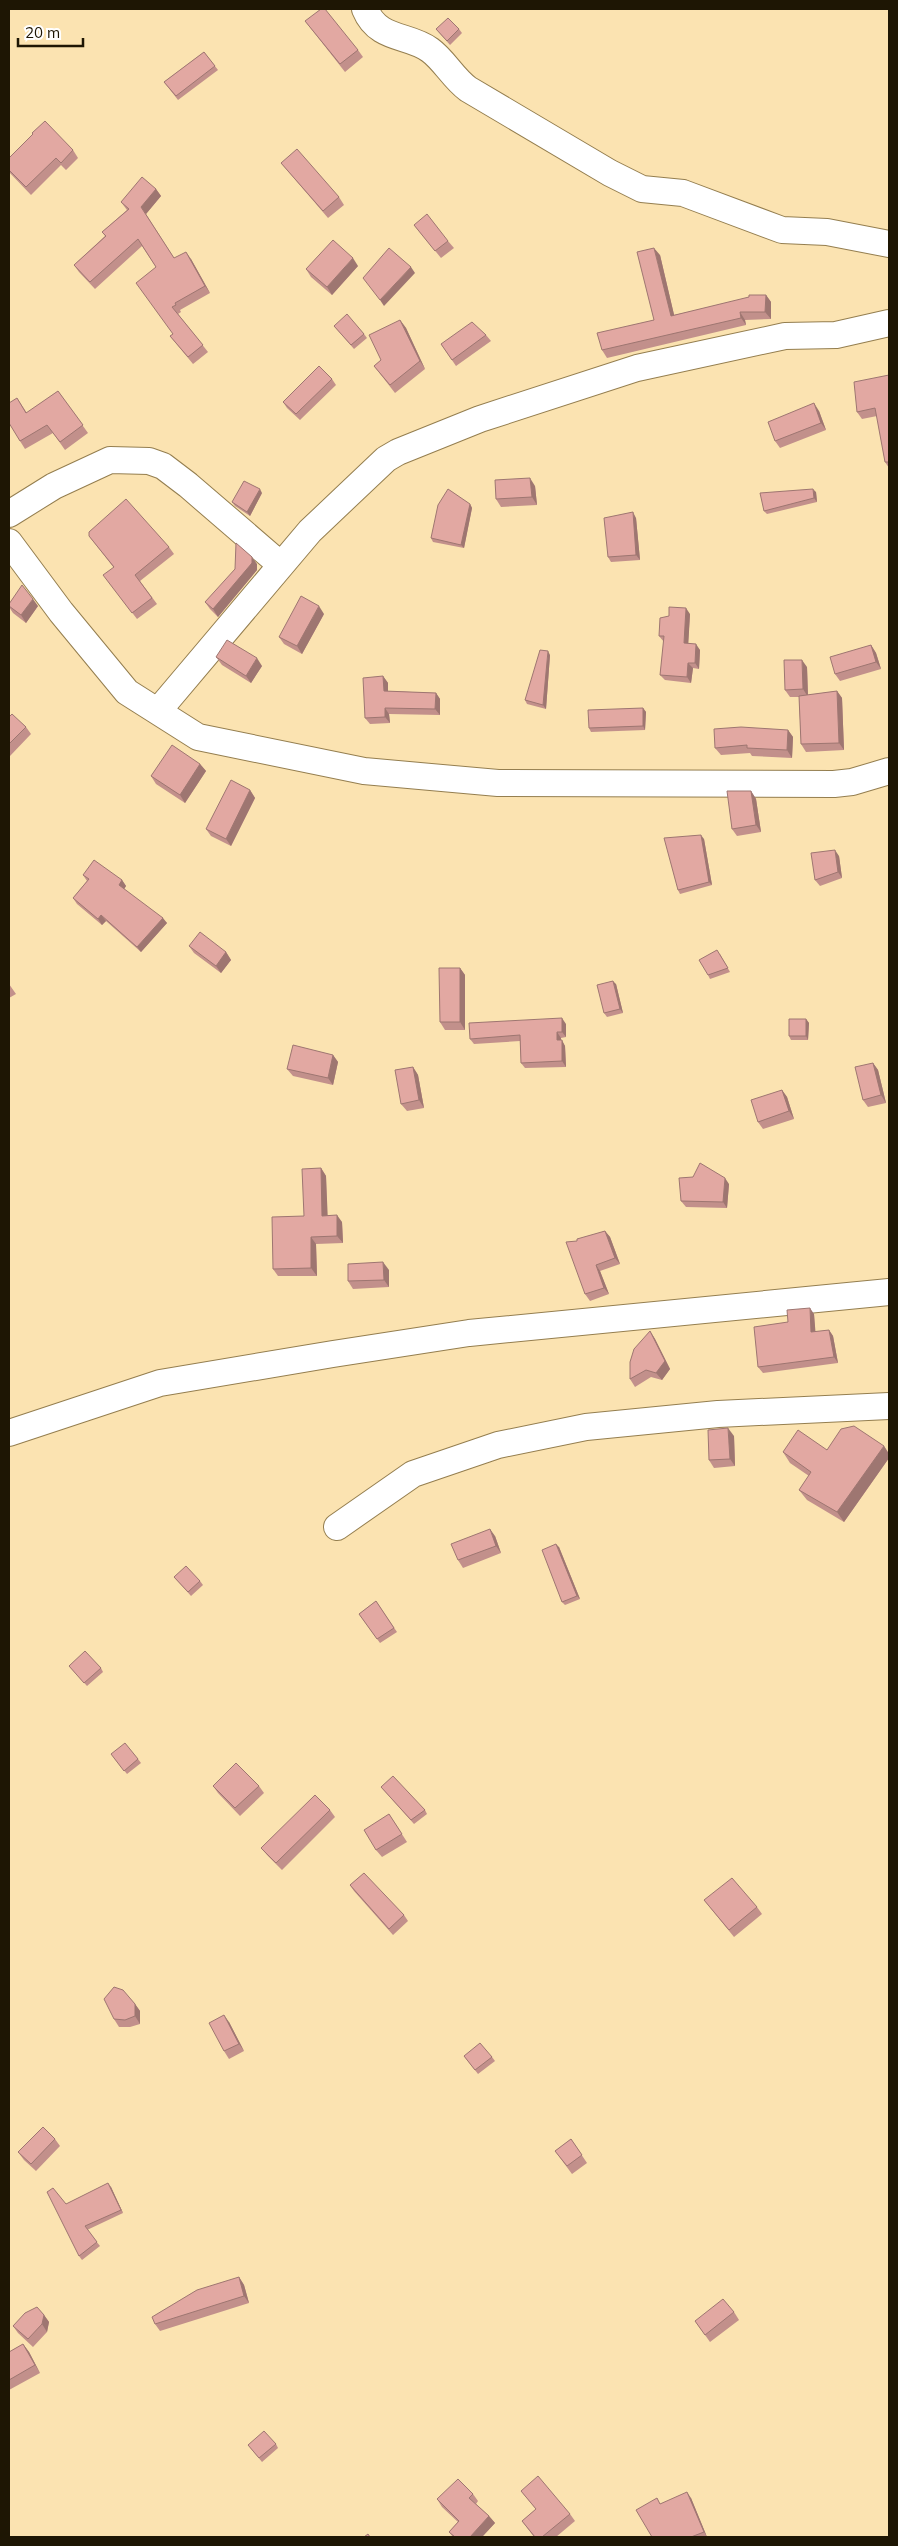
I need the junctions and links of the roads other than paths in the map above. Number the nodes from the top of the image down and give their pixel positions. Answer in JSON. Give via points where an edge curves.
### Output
{"nodes":[{"id":1,"x":365,"y":9,"type":"edge"},
{"id":2,"x":889,"y":244,"type":"edge"},
{"id":3,"x":889,"y":323,"type":"edge"},
{"id":4,"x":9,"y":514,"type":"edge"},
{"id":5,"x":9,"y":542,"type":"edge"},
{"id":6,"x":281,"y":565,"type":"junction"},
{"id":7,"x":158,"y":712,"type":"junction"},
{"id":8,"x":889,"y":771,"type":"edge"},
{"id":9,"x":889,"y":1292,"type":"edge"},
{"id":10,"x":889,"y":1406,"type":"edge"},
{"id":11,"x":9,"y":1433,"type":"edge"},
{"id":12,"x":336,"y":1527,"type":"dead end"}],
"edges":[{"from":1,"to":2,"type":"street","via":[[385,32],[431,50],[457,82],[642,189],[683,193],[782,230],[827,232]]},
{"from":3,"to":6,"type":"street","via":[[836,334],[785,336],[637,368],[471,422],[386,459],[310,531]]},
{"from":4,"to":6,"type":"street","via":[[54,486],[110,460],[149,461],[163,466],[188,485]]},
{"from":5,"to":7,"type":"street","via":[[127,692]]},
{"from":6,"to":7,"type":"street"},
{"from":7,"to":8,"type":"street","via":[[198,737],[364,771],[498,783],[834,784]]},
{"from":9,"to":11,"type":"street","via":[[469,1333],[333,1354],[160,1383]]},
{"from":10,"to":12,"type":"street","via":[[709,1415],[586,1427],[498,1445],[413,1474]]}]}
